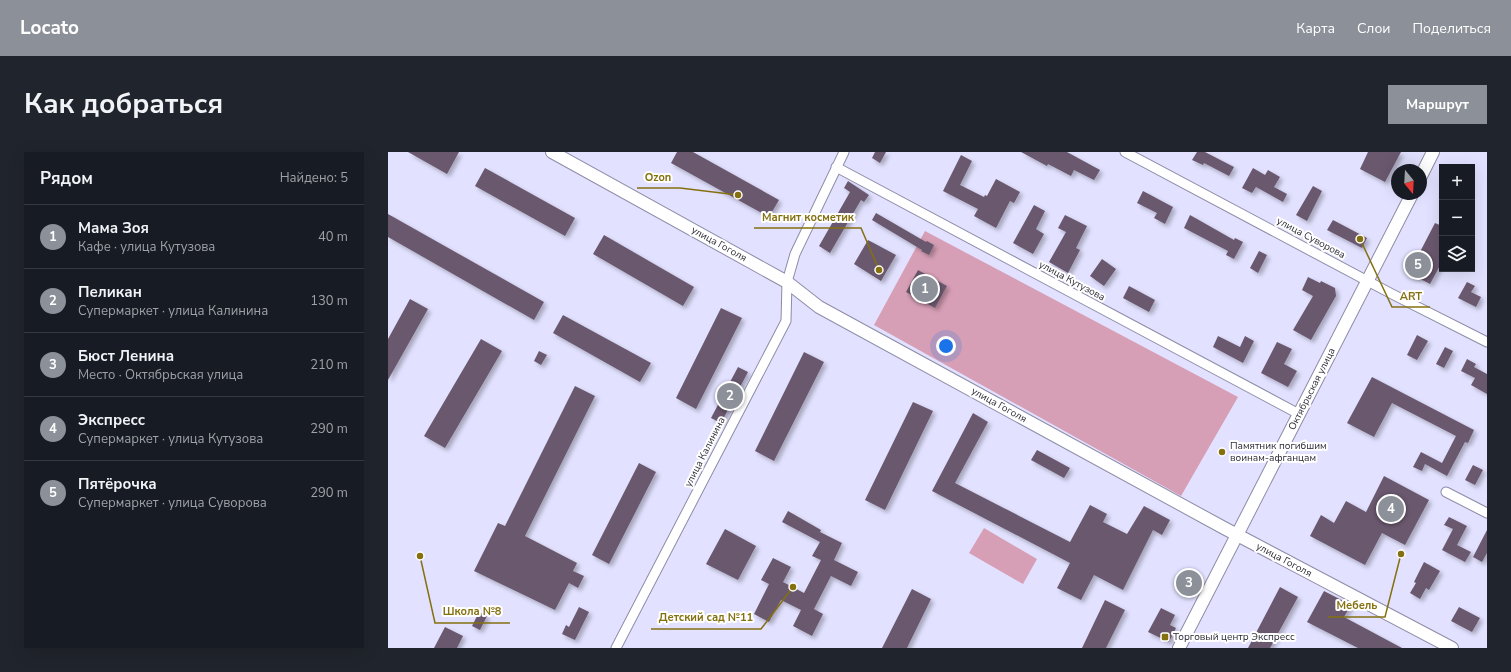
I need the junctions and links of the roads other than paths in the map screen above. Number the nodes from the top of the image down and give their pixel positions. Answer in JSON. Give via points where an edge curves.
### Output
{"nodes":[{"id":1,"x":552,"y":152,"type":"edge"},
{"id":2,"x":844,"y":152,"type":"edge"},
{"id":3,"x":1125,"y":152,"type":"edge"},
{"id":4,"x":1433,"y":152,"type":"edge"},
{"id":5,"x":1427,"y":164,"type":"edge"},
{"id":6,"x":836,"y":167,"type":"junction"},
{"id":7,"x":1409,"y":200,"type":"edge"},
{"id":8,"x":1368,"y":281,"type":"junction"},
{"id":9,"x":787,"y":282,"type":"junction"},
{"id":10,"x":1487,"y":342,"type":"edge"},
{"id":11,"x":1299,"y":414,"type":"junction"},
{"id":12,"x":1446,"y":492,"type":"dead end"},
{"id":13,"x":1487,"y":513,"type":"edge"},
{"id":14,"x":1236,"y":535,"type":"junction"},
{"id":15,"x":616,"y":648,"type":"edge"},
{"id":16,"x":1179,"y":648,"type":"edge"},
{"id":17,"x":1452,"y":648,"type":"edge"}],
"edges":[{"from":1,"to":9,"type":"main road","name":"улица Гоголя"},
{"from":2,"to":6,"type":"street","name":"улица Калинина"},
{"from":3,"to":8,"type":"street","name":"улица Суворова"},
{"from":4,"to":5,"type":"main road"},
{"from":6,"to":9,"type":"street","name":"улица Калинина","via":[[795,254]]},
{"from":6,"to":11,"type":"street","name":"улица Кутузова"},
{"from":7,"to":8,"type":"main road","name":"Октябрьская улица"},
{"from":8,"to":10,"type":"street","name":"улица Суворова"},
{"from":8,"to":11,"type":"main road","name":"Октябрьская улица"},
{"from":9,"to":14,"type":"main road","name":"улица Гоголя","via":[[819,307]]},
{"from":9,"to":15,"type":"street","name":"улица Калинина","via":[[786,321]]},
{"from":11,"to":14,"type":"main road","name":"Октябрьская улица"},
{"from":12,"to":13,"type":"street"},
{"from":14,"to":16,"type":"main road","name":"Октябрьская улица"},
{"from":14,"to":17,"type":"main road","name":"улица Гоголя"}]}
